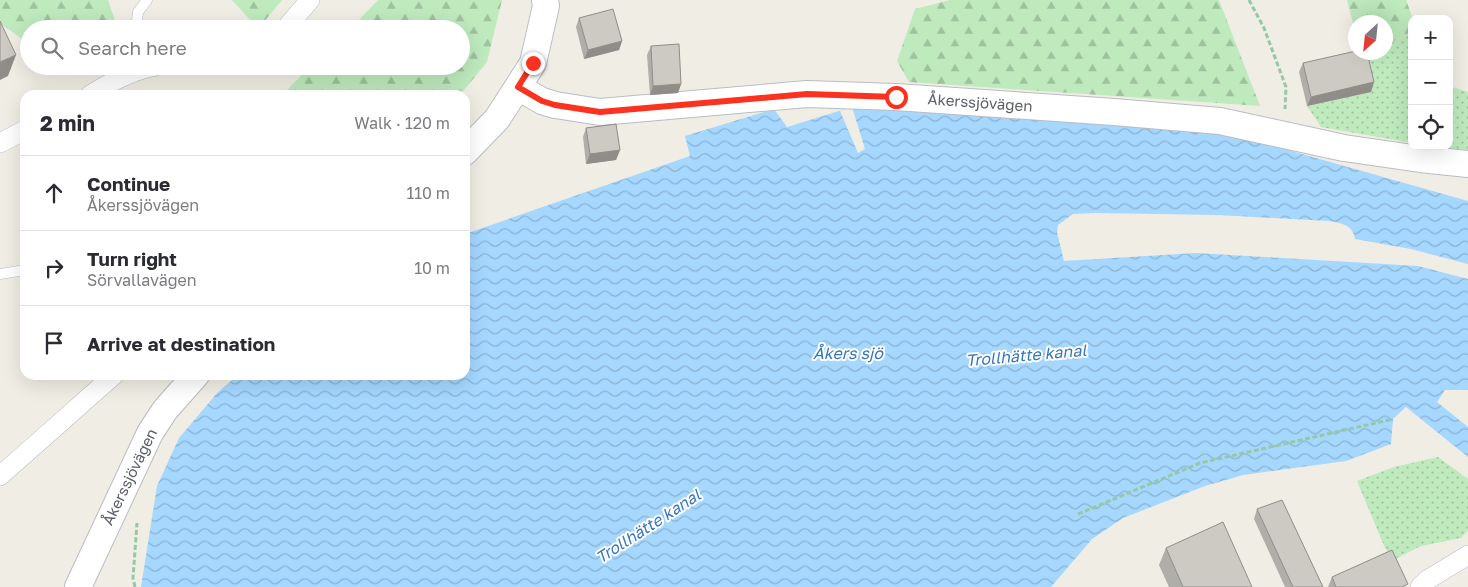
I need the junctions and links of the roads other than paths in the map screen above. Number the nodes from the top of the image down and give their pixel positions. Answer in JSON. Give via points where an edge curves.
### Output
{"nodes":[{"id":1,"x":147,"y":0,"type":"edge"},
{"id":2,"x":310,"y":0,"type":"edge"},
{"id":3,"x":545,"y":0,"type":"edge"},
{"id":4,"x":137,"y":20,"type":"edge"},
{"id":5,"x":293,"y":20,"type":"edge"},
{"id":6,"x":125,"y":75,"type":"edge"},
{"id":7,"x":518,"y":87,"type":"junction"},
{"id":8,"x":98,"y":90,"type":"edge"},
{"id":9,"x":20,"y":132,"type":"edge"},
{"id":10,"x":0,"y":142,"type":"edge"},
{"id":11,"x":470,"y":147,"type":"edge"},
{"id":12,"x":1468,"y":164,"type":"edge"},
{"id":13,"x":20,"y":271,"type":"edge"},
{"id":14,"x":0,"y":274,"type":"edge"},
{"id":15,"x":108,"y":380,"type":"edge"},
{"id":16,"x":192,"y":380,"type":"edge"},
{"id":17,"x":0,"y":476,"type":"edge"},
{"id":18,"x":1468,"y":555,"type":"edge"},
{"id":19,"x":78,"y":587,"type":"edge"},
{"id":20,"x":1420,"y":587,"type":"edge"}],
"edges":[{"from":1,"to":4,"type":"lane","via":[[138,12]]},
{"from":2,"to":5,"type":"street"},
{"from":3,"to":7,"type":"street","via":[[533,63]]},
{"from":6,"to":8,"type":"street"},
{"from":7,"to":11,"type":"street","via":[[497,119]]},
{"from":7,"to":12,"type":"street","name":"Åkerssjövägen","via":[[555,105],[600,112],[807,94],[1114,112],[1220,121],[1344,148]]},
{"from":9,"to":10,"type":"street"},
{"from":13,"to":14,"type":"lane"},
{"from":15,"to":17,"type":"street"},
{"from":16,"to":19,"type":"street","name":"Åkerssjövägen","via":[[150,433]]},
{"from":18,"to":20,"type":"street"}]}
